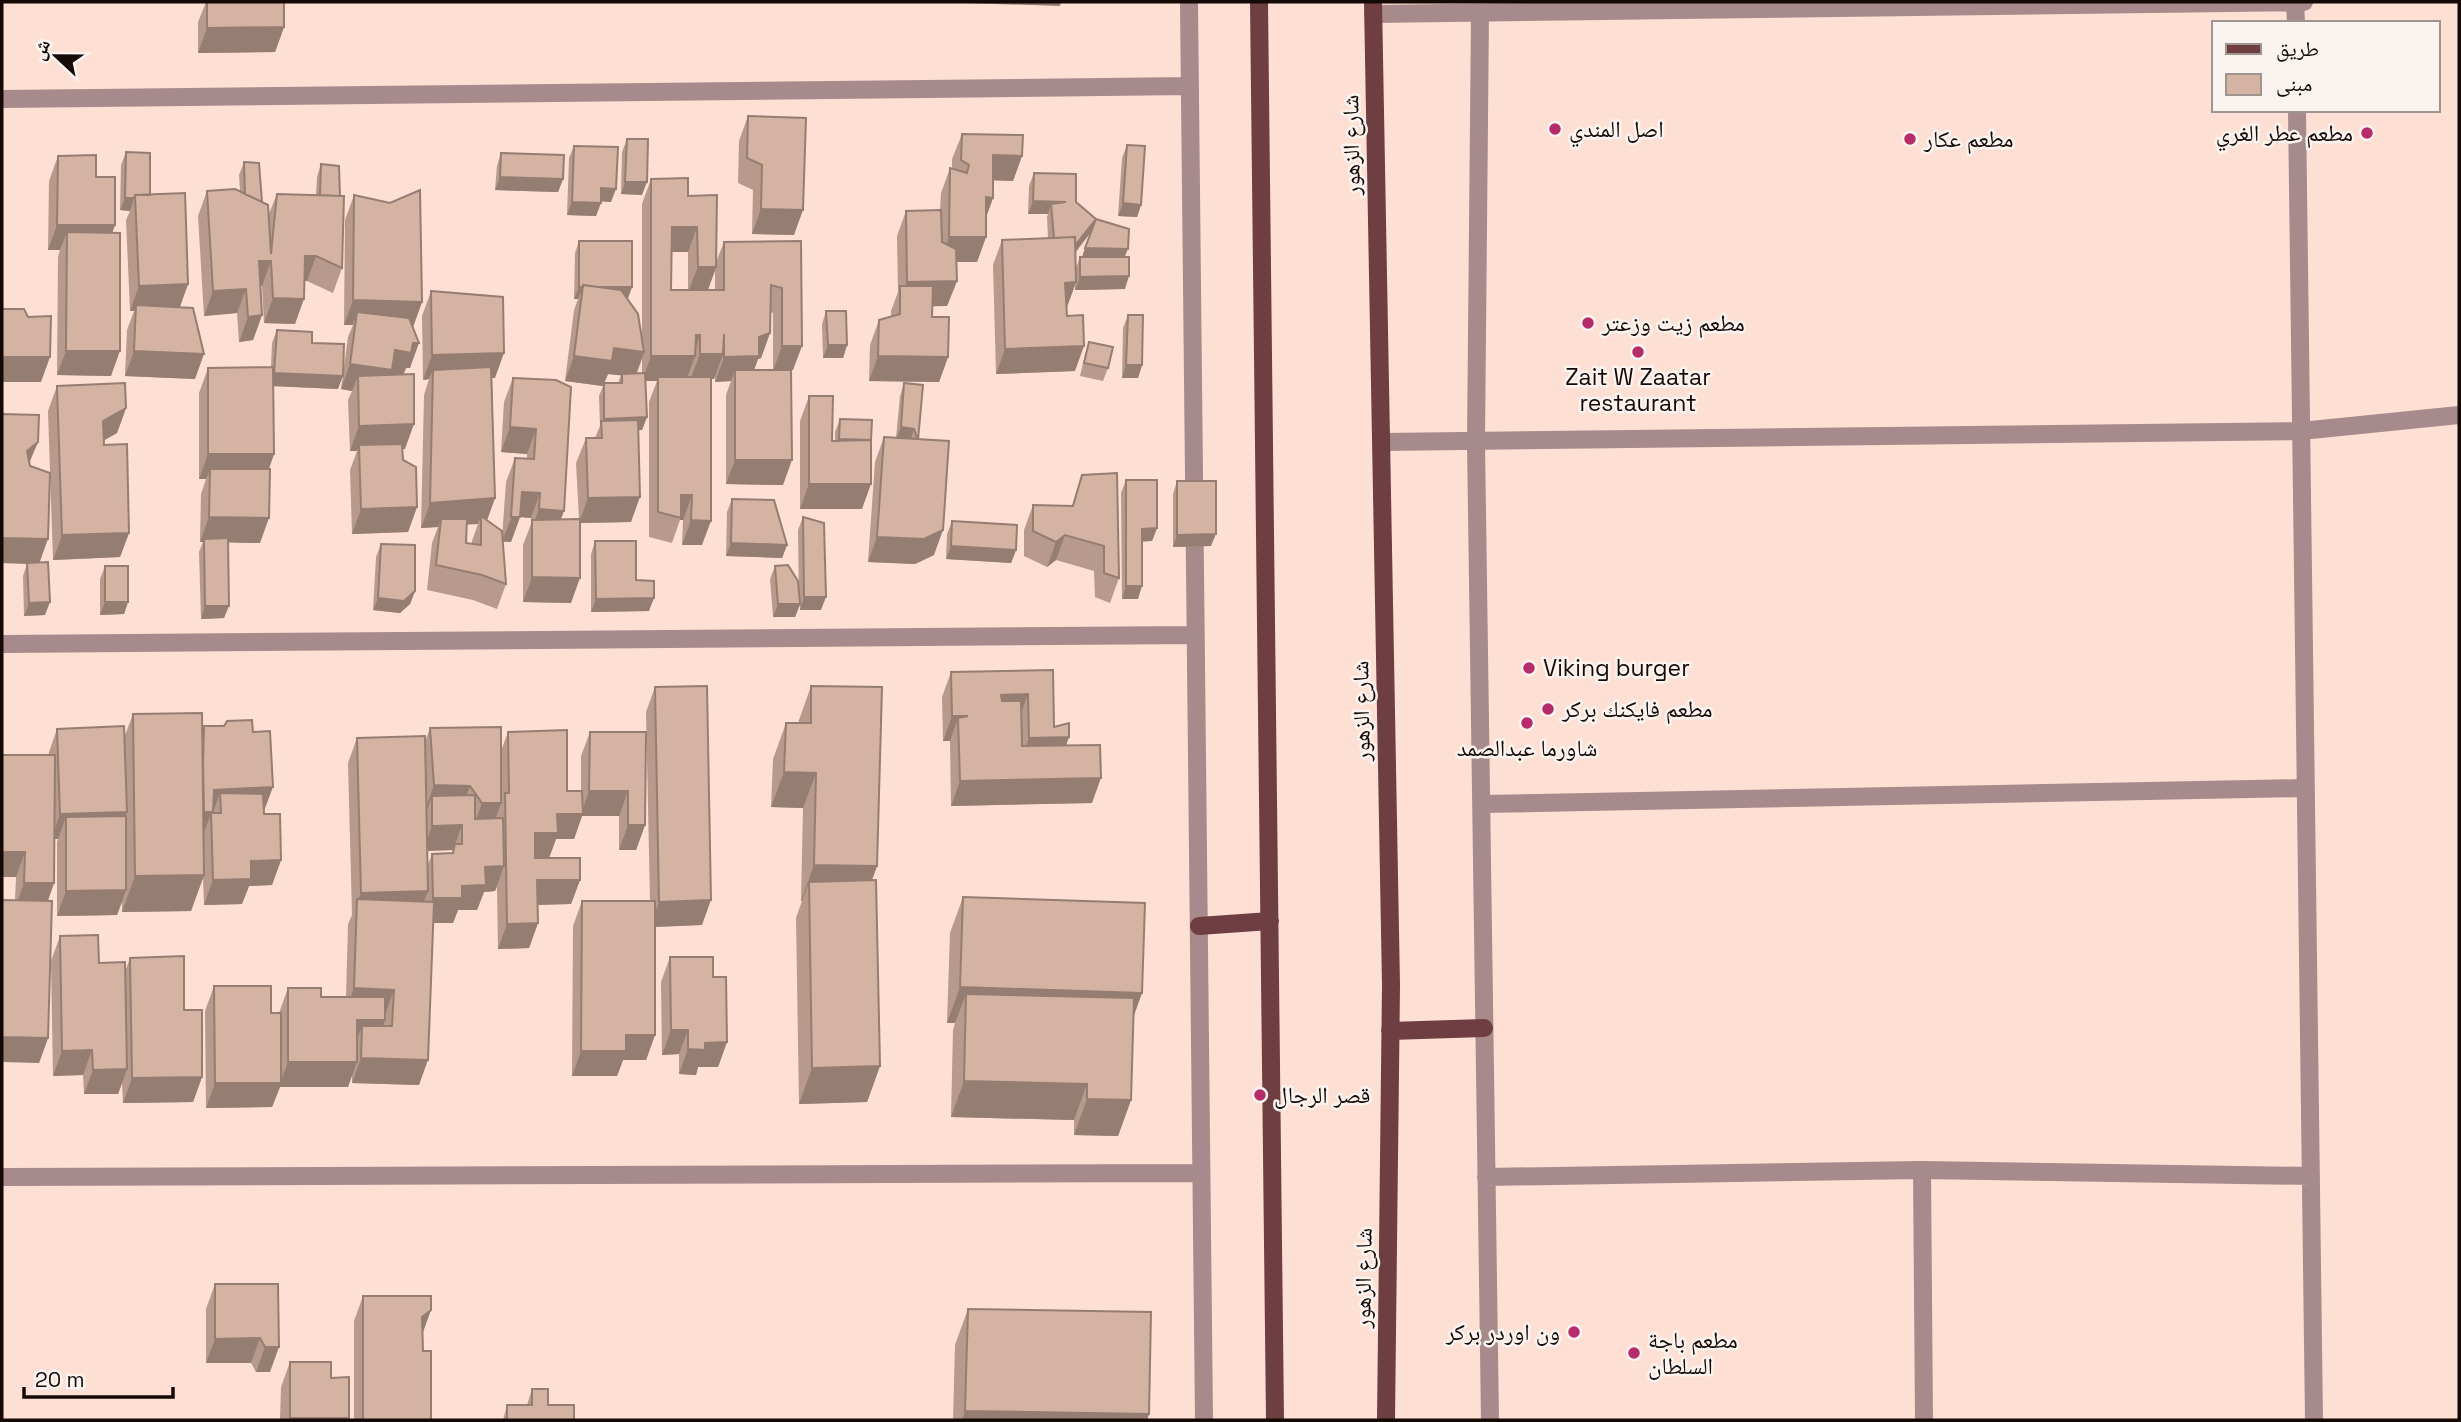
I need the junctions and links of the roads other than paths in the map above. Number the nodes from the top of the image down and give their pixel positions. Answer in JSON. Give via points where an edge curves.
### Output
{"nodes":[{"id":1,"x":1189,"y":2,"type":"edge"},
{"id":2,"x":1259,"y":2,"type":"edge"},
{"id":3,"x":2295,"y":2,"type":"edge"},
{"id":4,"x":2304,"y":2,"type":"edge"},
{"id":5,"x":1373,"y":8,"type":"edge"},
{"id":6,"x":1480,"y":13,"type":"junction"},
{"id":7,"x":2296,"y":21,"type":"edge"},
{"id":8,"x":1190,"y":86,"type":"junction"},
{"id":9,"x":2,"y":99,"type":"edge"},
{"id":10,"x":2297,"y":112,"type":"edge"},
{"id":11,"x":2459,"y":415,"type":"edge"},
{"id":12,"x":2301,"y":430,"type":"junction"},
{"id":13,"x":1381,"y":442,"type":"junction"},
{"id":14,"x":1476,"y":442,"type":"junction"},
{"id":15,"x":1195,"y":635,"type":"junction"},
{"id":16,"x":2,"y":644,"type":"edge"},
{"id":17,"x":2306,"y":788,"type":"junction"},
{"id":18,"x":1481,"y":804,"type":"junction"},
{"id":19,"x":1270,"y":921,"type":"junction"},
{"id":20,"x":1199,"y":926,"type":"junction"},
{"id":21,"x":1484,"y":1028,"type":"junction"},
{"id":22,"x":1390,"y":1031,"type":"junction"},
{"id":23,"x":1922,"y":1170,"type":"junction"},
{"id":24,"x":1201,"y":1173,"type":"junction"},
{"id":25,"x":2311,"y":1176,"type":"junction"},
{"id":26,"x":2,"y":1177,"type":"edge"},
{"id":27,"x":1486,"y":1177,"type":"junction"},
{"id":28,"x":1204,"y":1420,"type":"edge"},
{"id":29,"x":1275,"y":1420,"type":"edge"},
{"id":30,"x":1386,"y":1420,"type":"edge"},
{"id":31,"x":1490,"y":1420,"type":"edge"},
{"id":32,"x":1924,"y":1420,"type":"edge"},
{"id":33,"x":2314,"y":1420,"type":"edge"}],
"edges":[{"from":1,"to":8,"type":"street"},
{"from":2,"to":19,"type":"main road"},
{"from":3,"to":4,"type":"street"},
{"from":3,"to":6,"type":"street"},
{"from":3,"to":7,"type":"street"},
{"from":5,"to":6,"type":"street"},
{"from":5,"to":13,"type":"main road","name":"شارع الزهور"},
{"from":6,"to":14,"type":"street"},
{"from":8,"to":9,"type":"street"},
{"from":8,"to":15,"type":"street"},
{"from":10,"to":12,"type":"street"},
{"from":11,"to":12,"type":"street"},
{"from":12,"to":14,"type":"street"},
{"from":12,"to":17,"type":"street"},
{"from":13,"to":14,"type":"street"},
{"from":13,"to":22,"type":"main road","name":"شارع الزهور"},
{"from":14,"to":18,"type":"street"},
{"from":15,"to":16,"type":"street"},
{"from":15,"to":20,"type":"street"},
{"from":17,"to":18,"type":"street"},
{"from":17,"to":25,"type":"street"},
{"from":18,"to":21,"type":"street"},
{"from":19,"to":20,"type":"main road"},
{"from":19,"to":29,"type":"main road"},
{"from":20,"to":24,"type":"street"},
{"from":21,"to":22,"type":"main road"},
{"from":21,"to":27,"type":"street"},
{"from":22,"to":30,"type":"main road","name":"شارع الزهور"},
{"from":23,"to":25,"type":"street"},
{"from":23,"to":27,"type":"street"},
{"from":23,"to":32,"type":"street"},
{"from":24,"to":26,"type":"street"},
{"from":24,"to":28,"type":"street"},
{"from":25,"to":33,"type":"street"},
{"from":27,"to":31,"type":"street"}]}
